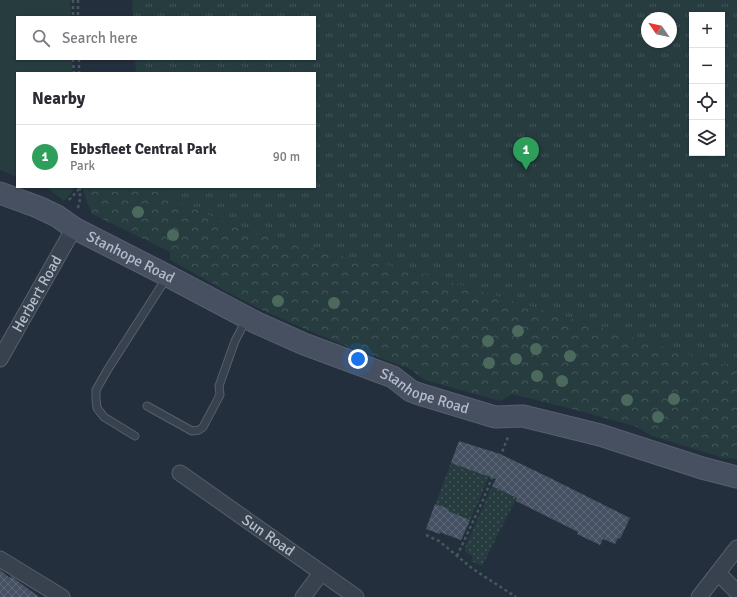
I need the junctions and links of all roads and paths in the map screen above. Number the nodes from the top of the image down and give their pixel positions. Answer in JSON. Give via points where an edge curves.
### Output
{"nodes":[{"id":1,"x":73,"y":0,"type":"edge"},
{"id":2,"x":78,"y":0,"type":"edge"},
{"id":3,"x":73,"y":16,"type":"edge"},
{"id":4,"x":78,"y":16,"type":"edge"},
{"id":5,"x":73,"y":60,"type":"edge"},
{"id":6,"x":79,"y":60,"type":"edge"},
{"id":7,"x":74,"y":72,"type":"edge"},
{"id":8,"x":79,"y":72,"type":"edge"},
{"id":9,"x":0,"y":193,"type":"edge"},
{"id":10,"x":74,"y":228,"type":"junction"},
{"id":11,"x":168,"y":276,"type":"junction"},
{"id":12,"x":247,"y":318,"type":"junction"},
{"id":13,"x":0,"y":359,"type":"edge"},
{"id":14,"x":147,"y":406,"type":"dead end"},
{"id":15,"x":514,"y":416,"type":"junction"},
{"id":16,"x":135,"y":436,"type":"dead end"},
{"id":17,"x":180,"y":473,"type":"dead end"},
{"id":18,"x":737,"y":477,"type":"edge"},
{"id":19,"x":426,"y":535,"type":"dead end"},
{"id":20,"x":737,"y":548,"type":"edge"},
{"id":21,"x":457,"y":556,"type":"junction"},
{"id":22,"x":0,"y":559,"type":"edge"},
{"id":23,"x":322,"y":573,"type":"junction"},
{"id":24,"x":718,"y":573,"type":"junction"},
{"id":25,"x":737,"y":592,"type":"edge"},
{"id":26,"x":62,"y":597,"type":"edge"},
{"id":27,"x":303,"y":597,"type":"edge"},
{"id":28,"x":356,"y":597,"type":"edge"},
{"id":29,"x":516,"y":597,"type":"edge"},
{"id":30,"x":699,"y":597,"type":"edge"}],
"edges":[{"from":1,"to":3,"type":"path"},
{"from":2,"to":4,"type":"path"},
{"from":5,"to":7,"type":"path"},
{"from":6,"to":8,"type":"path"},
{"from":9,"to":10,"type":"main road","name":"Stanhope Road","via":[[38,207]]},
{"from":10,"to":11,"type":"main road","name":"Stanhope Road"},
{"from":10,"to":13,"type":"street","name":"Herbert Road"},
{"from":11,"to":12,"type":"main road","name":"Stanhope Road"},
{"from":11,"to":16,"type":"lane","via":[[96,390],[97,408],[104,417]]},
{"from":12,"to":14,"type":"lane","via":[[235,341],[219,386],[220,395],[199,430],[192,431]]},
{"from":12,"to":15,"type":"main road","name":"Stanhope Road","via":[[304,344],[395,378],[419,394],[495,417]]},
{"from":15,"to":18,"type":"main road","name":"Stanhope Road","via":[[600,436]]},
{"from":15,"to":21,"type":"path","via":[[483,500]]},
{"from":17,"to":23,"type":"street","name":"Sun Road"},
{"from":19,"to":21,"type":"path","via":[[439,541]]},
{"from":20,"to":24,"type":"street"},
{"from":21,"to":29,"type":"path"},
{"from":22,"to":26,"type":"street"},
{"from":23,"to":27,"type":"street"},
{"from":23,"to":28,"type":"street","name":"Sun Road"},
{"from":24,"to":25,"type":"street"},
{"from":24,"to":30,"type":"street"}]}
